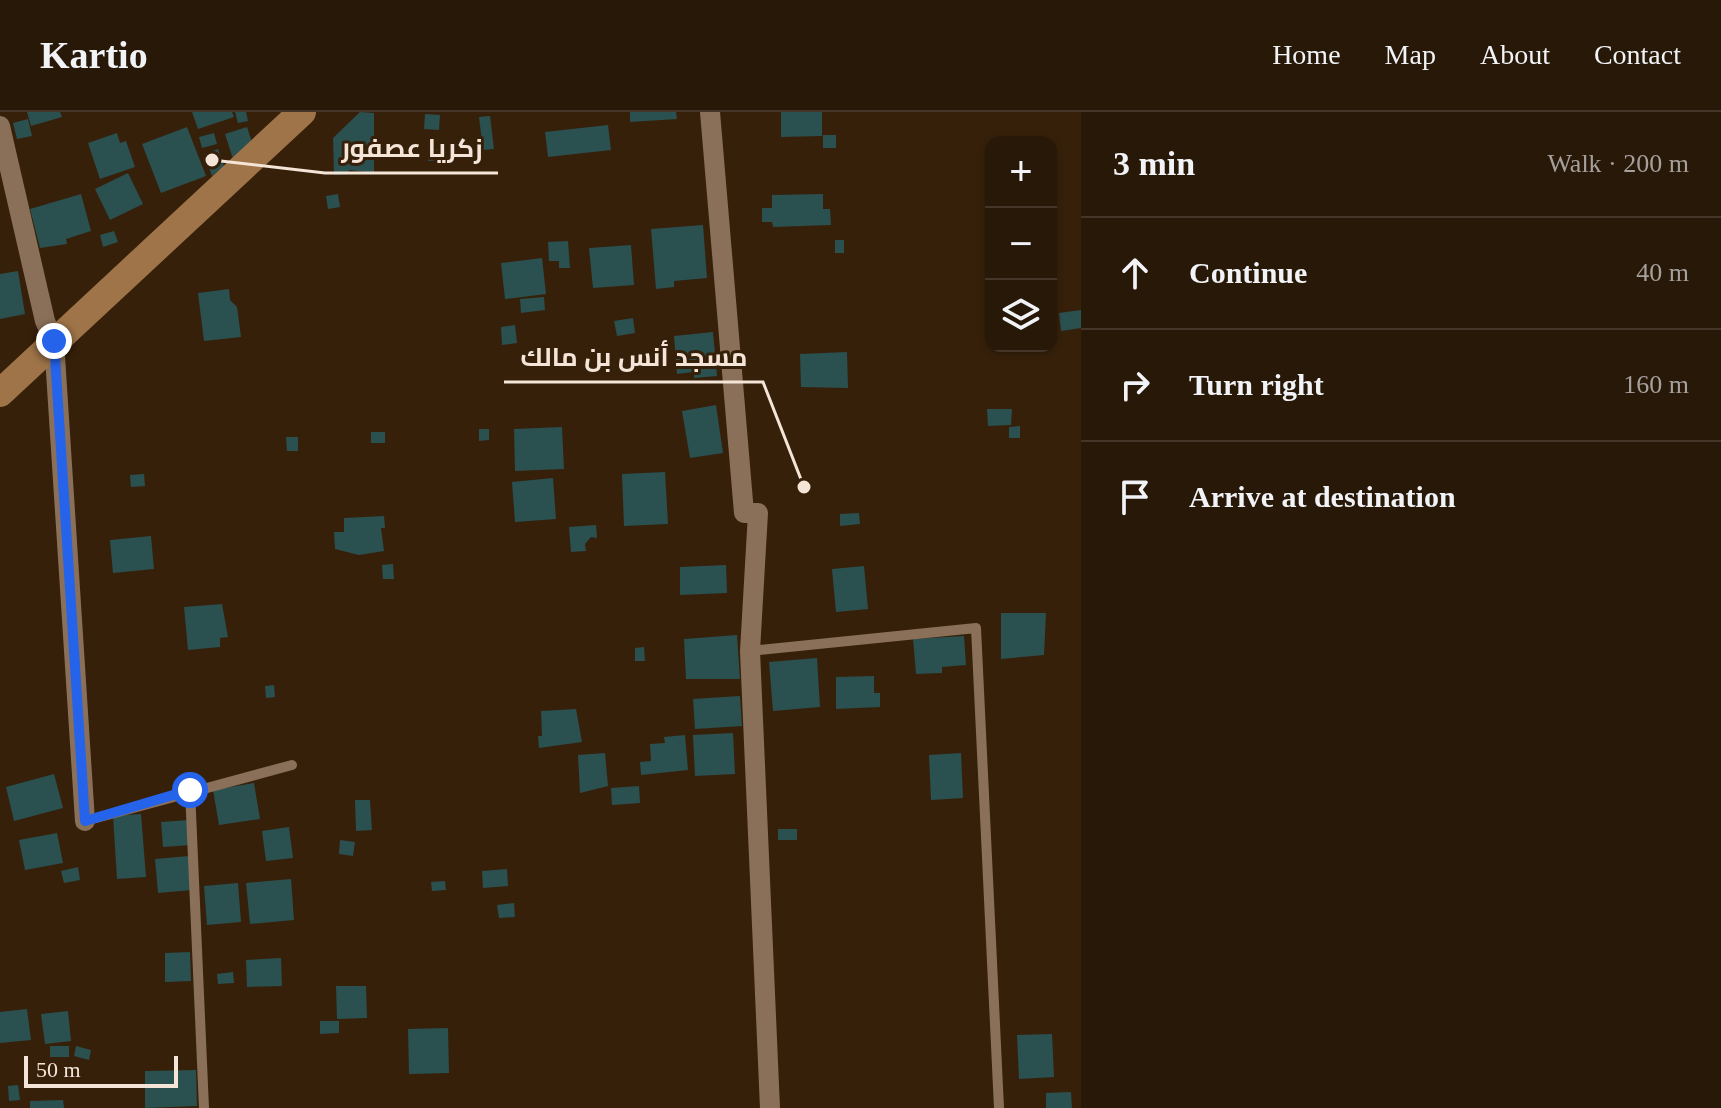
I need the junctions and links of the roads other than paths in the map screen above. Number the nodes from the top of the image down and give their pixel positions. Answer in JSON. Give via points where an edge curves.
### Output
{"nodes":[{"id":1,"x":302,"y":112,"type":"edge"},
{"id":2,"x":710,"y":112,"type":"edge"},
{"id":3,"x":0,"y":126,"type":"edge"},
{"id":4,"x":54,"y":341,"type":"junction"},
{"id":5,"x":0,"y":393,"type":"edge"},
{"id":6,"x":750,"y":651,"type":"junction"},
{"id":7,"x":292,"y":765,"type":"dead end"},
{"id":8,"x":190,"y":790,"type":"junction"},
{"id":9,"x":85,"y":821,"type":"joint"},
{"id":10,"x":204,"y":1108,"type":"edge"},
{"id":11,"x":770,"y":1108,"type":"edge"},
{"id":12,"x":999,"y":1108,"type":"edge"}],
"edges":[{"from":1,"to":4,"type":"street"},
{"from":2,"to":6,"type":"street","via":[[744,513],[758,513]]},
{"from":3,"to":4,"type":"street"},
{"from":4,"to":5,"type":"street"},
{"from":4,"to":9,"type":"street"},
{"from":6,"to":11,"type":"street"},
{"from":6,"to":12,"type":"lane","via":[[976,628]]},
{"from":7,"to":8,"type":"lane"},
{"from":8,"to":9,"type":"lane"},
{"from":8,"to":10,"type":"lane"}]}
